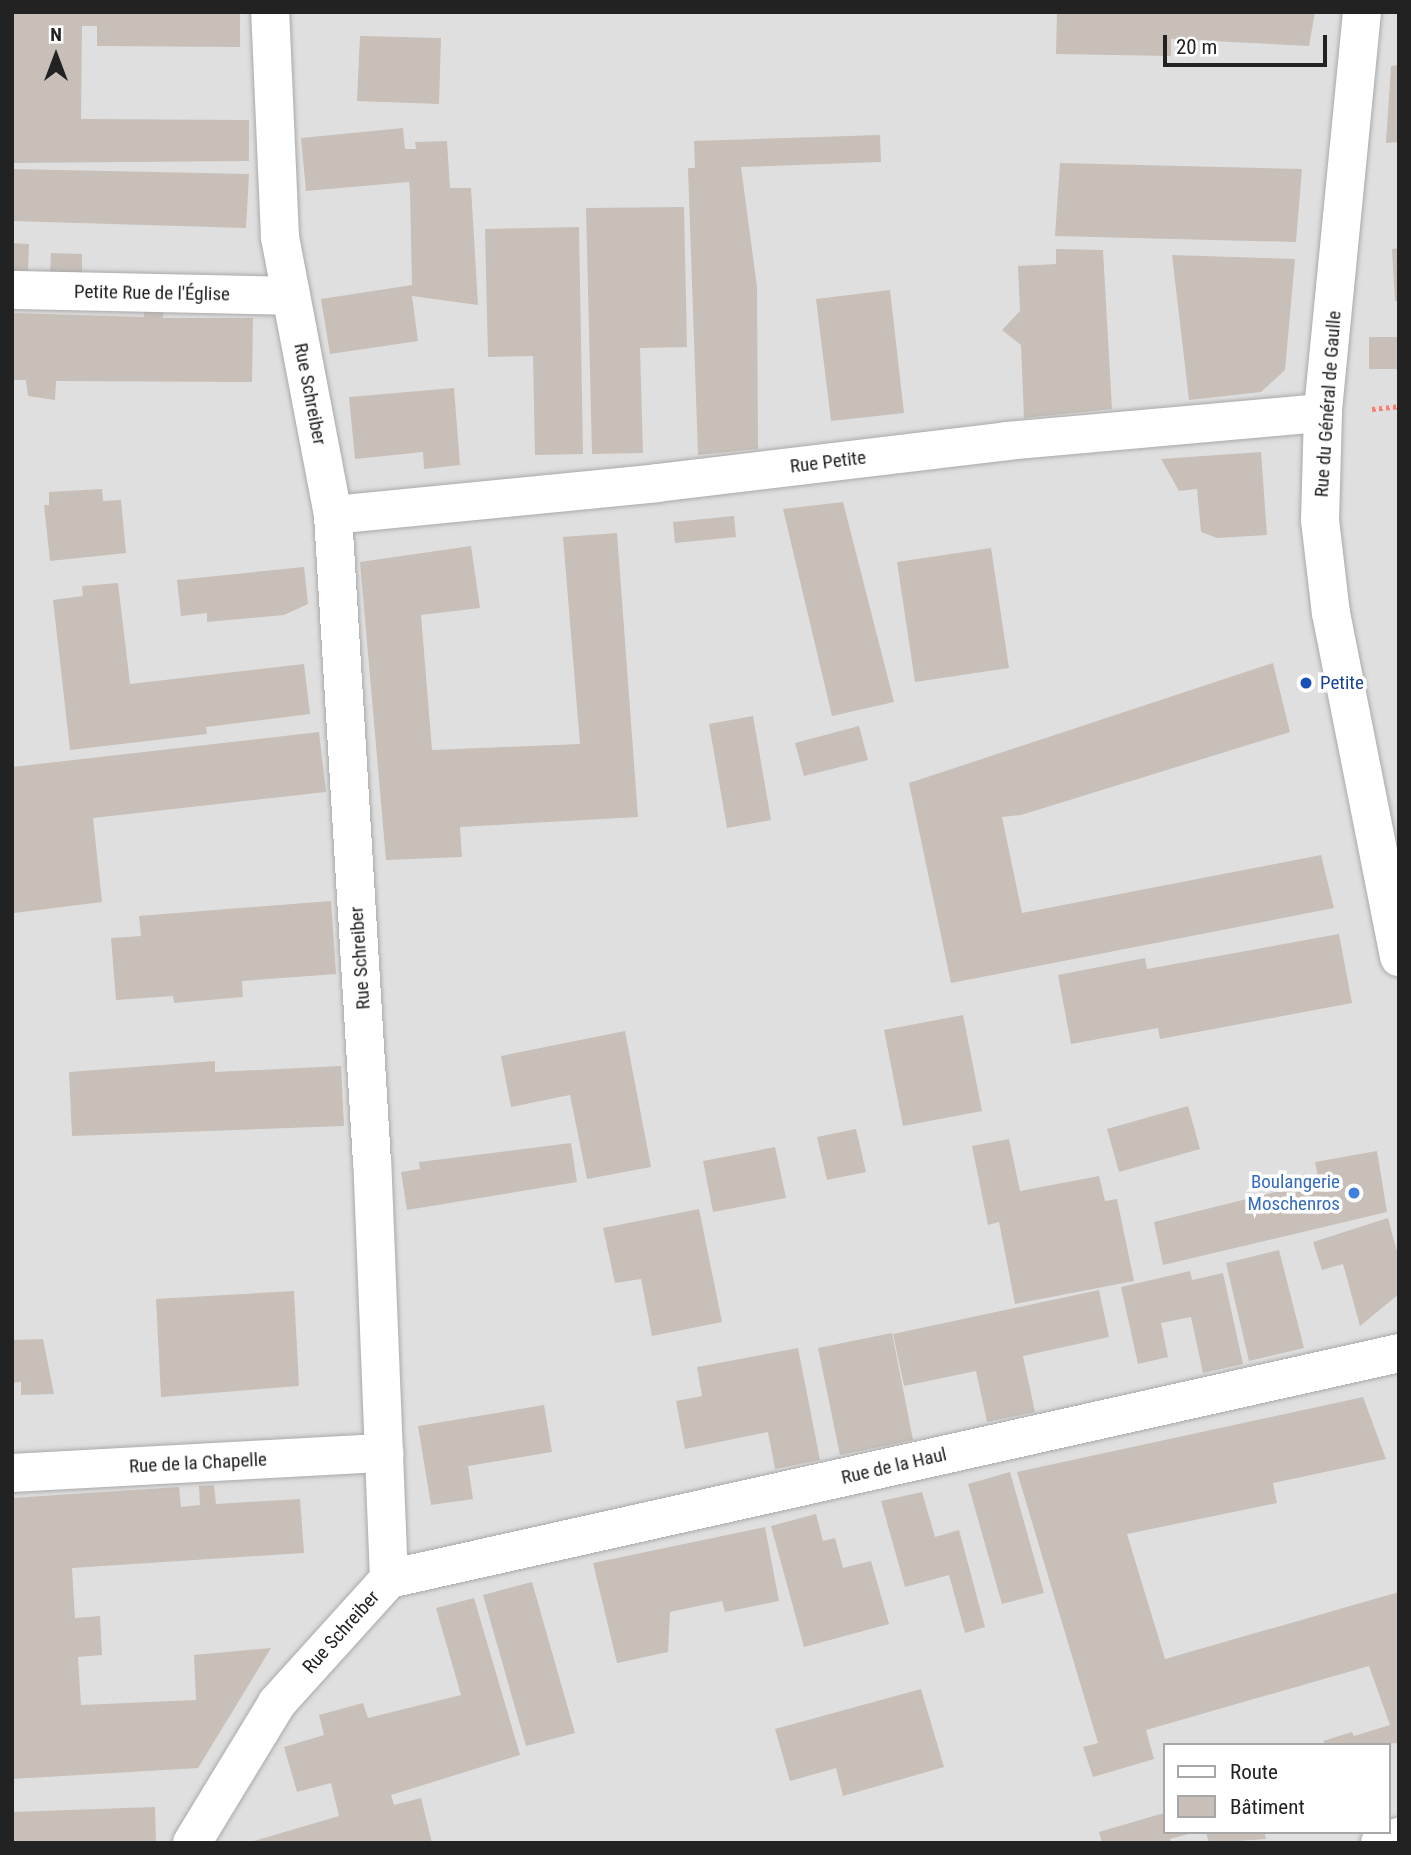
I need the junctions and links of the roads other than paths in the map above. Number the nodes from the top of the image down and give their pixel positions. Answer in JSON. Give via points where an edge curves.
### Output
{"nodes":[{"id":1,"x":270,"y":12,"type":"edge"},
{"id":2,"x":1362,"y":12,"type":"edge"},
{"id":3,"x":12,"y":290,"type":"edge"},
{"id":4,"x":291,"y":296,"type":"junction"},
{"id":5,"x":1324,"y":413,"type":"junction"},
{"id":6,"x":333,"y":515,"type":"junction"},
{"id":7,"x":1399,"y":957,"type":"edge"},
{"id":8,"x":1399,"y":1353,"type":"edge"},
{"id":9,"x":384,"y":1453,"type":"junction"},
{"id":10,"x":12,"y":1473,"type":"edge"},
{"id":11,"x":389,"y":1579,"type":"junction"},
{"id":12,"x":1399,"y":1837,"type":"edge"},
{"id":13,"x":192,"y":1843,"type":"edge"},
{"id":14,"x":1380,"y":1843,"type":"edge"}],
"edges":[{"from":1,"to":4,"type":"street","name":"Rue Schreiber","via":[[279,237]]},
{"from":2,"to":5,"type":"street","name":"Rue du Général de Gaulle"},
{"from":3,"to":4,"type":"street","name":"Petite Rue de l'Église"},
{"from":4,"to":6,"type":"street","name":"Rue Schreiber"},
{"from":5,"to":6,"type":"street","name":"Rue Petite","via":[[1007,440],[657,483]]},
{"from":5,"to":7,"type":"street","name":"Rue du Général de Gaulle","via":[[1320,520],[1324,566]]},
{"from":6,"to":9,"type":"street","name":"Rue Schreiber","via":[[372,1162]]},
{"from":8,"to":11,"type":"street","name":"Rue de la Haul"},
{"from":9,"to":10,"type":"street","name":"Rue de la Chapelle"},
{"from":9,"to":11,"type":"street","name":"Rue Schreiber"},
{"from":11,"to":13,"type":"street","name":"Rue Schreiber","via":[[277,1703]]},
{"from":12,"to":14,"type":"street"}]}
